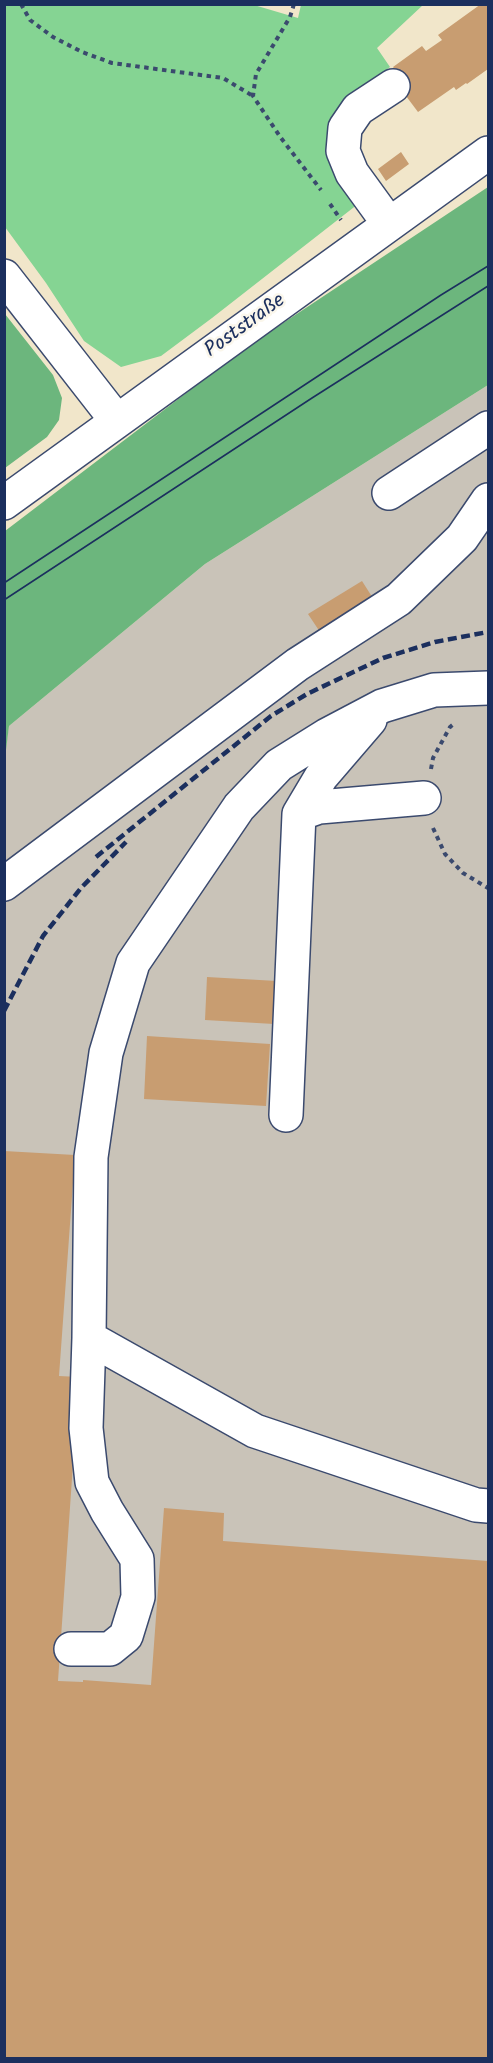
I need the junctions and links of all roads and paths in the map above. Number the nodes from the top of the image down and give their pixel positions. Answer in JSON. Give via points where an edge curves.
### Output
{"nodes":[{"id":1,"x":21,"y":4,"type":"edge"},
{"id":2,"x":294,"y":4,"type":"edge"},
{"id":3,"x":393,"y":86,"type":"dead end"},
{"id":4,"x":253,"y":96,"type":"junction"},
{"id":5,"x":489,"y":153,"type":"edge"},
{"id":6,"x":389,"y":224,"type":"junction"},
{"id":7,"x":357,"y":248,"type":"junction"},
{"id":8,"x":4,"y":276,"type":"edge"},
{"id":9,"x":117,"y":421,"type":"junction"},
{"id":10,"x":489,"y":428,"type":"edge"},
{"id":11,"x":389,"y":493,"type":"dead end"},
{"id":12,"x":489,"y":500,"type":"edge"},
{"id":13,"x":4,"y":503,"type":"edge"},
{"id":14,"x":489,"y":688,"type":"edge"},
{"id":15,"x":382,"y":706,"type":"junction"},
{"id":16,"x":424,"y":798,"type":"dead end"},
{"id":17,"x":299,"y":814,"type":"junction"},
{"id":18,"x":4,"y":884,"type":"edge"},
{"id":19,"x":286,"y":1115,"type":"dead end"},
{"id":20,"x":89,"y":1338,"type":"junction"},
{"id":21,"x":489,"y":1506,"type":"edge"},
{"id":22,"x":71,"y":1649,"type":"dead end"}],
"edges":[{"from":1,"to":4,"type":"path","via":[[30,20],[82,52],[112,63],[223,78]]},
{"from":2,"to":4,"type":"path","via":[[256,74]]},
{"from":3,"to":6,"type":"street","via":[[358,109],[345,128],[343,151],[352,173]]},
{"from":4,"to":7,"type":"path","via":[[325,195]]},
{"from":5,"to":6,"type":"street","name":"Poststraße"},
{"from":6,"to":7,"type":"street","name":"Poststraße"},
{"from":7,"to":9,"type":"street","name":"Poststraße"},
{"from":8,"to":9,"type":"street"},
{"from":9,"to":13,"type":"street","name":"Poststraße"},
{"from":10,"to":11,"type":"street"},
{"from":12,"to":18,"type":"street","via":[[462,538],[399,599],[298,664]]},
{"from":14,"to":15,"type":"street","via":[[434,690]]},
{"from":15,"to":17,"type":"street","via":[[321,777]]},
{"from":15,"to":20,"type":"street","via":[[279,765],[239,807],[133,963],[106,1053],[92,1157]]},
{"from":16,"to":17,"type":"street","via":[[319,807]]},
{"from":17,"to":19,"type":"street"},
{"from":20,"to":21,"type":"street","via":[[255,1431],[476,1506]]},
{"from":20,"to":22,"type":"street","via":[[86,1428],[92,1482],[138,1559],[138,1597],[126,1635],[110,1649]]}]}
